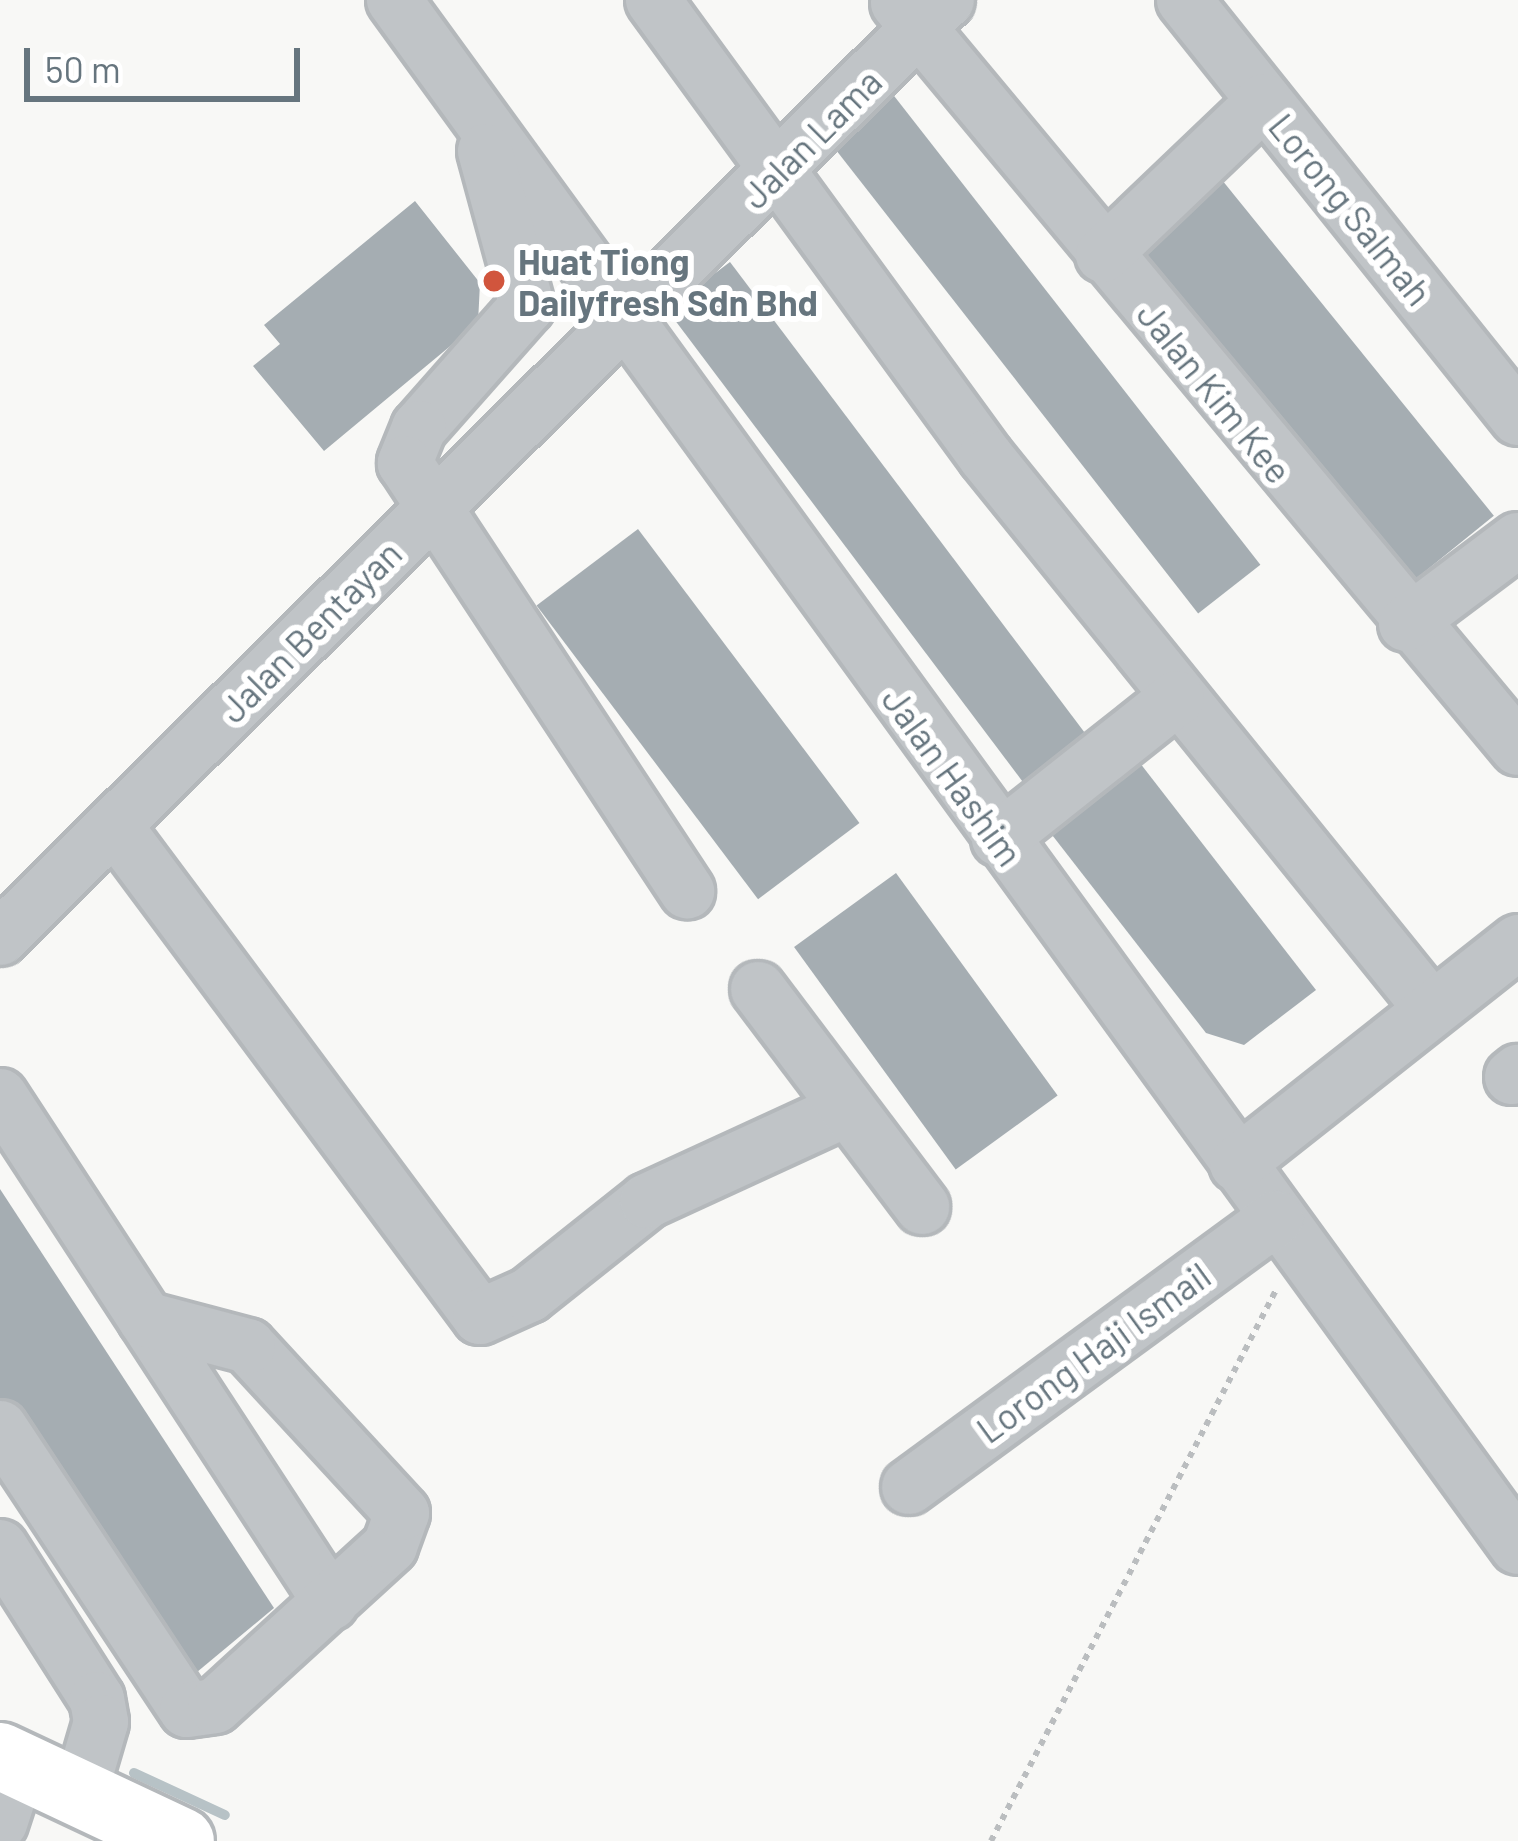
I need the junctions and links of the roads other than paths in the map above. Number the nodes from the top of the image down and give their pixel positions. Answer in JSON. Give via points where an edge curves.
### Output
{"nodes":[{"id":1,"x":394,"y":0,"type":"edge"},
{"id":2,"x":652,"y":0,"type":"edge"},
{"id":3,"x":1184,"y":0,"type":"edge"},
{"id":4,"x":921,"y":10,"type":"edge"},
{"id":5,"x":1264,"y":101,"type":"junction"},
{"id":6,"x":482,"y":124,"type":"junction"},
{"id":7,"x":774,"y":178,"type":"junction"},
{"id":8,"x":1103,"y":255,"type":"junction"},
{"id":9,"x":621,"y":323,"type":"junction"},
{"id":10,"x":1518,"y":418,"type":"edge"},
{"id":11,"x":430,"y":513,"type":"junction"},
{"id":12,"x":1518,"y":541,"type":"edge"},
{"id":13,"x":1406,"y":624,"type":"junction"},
{"id":14,"x":1177,"y":698,"type":"junction"},
{"id":15,"x":1518,"y":748,"type":"edge"},
{"id":16,"x":114,"y":825,"type":"junction"},
{"id":17,"x":999,"y":839,"type":"junction"},
{"id":18,"x":687,"y":891,"type":"dead end"},
{"id":19,"x":0,"y":938,"type":"edge"},
{"id":20,"x":1518,"y":943,"type":"edge"},
{"id":21,"x":758,"y":988,"type":"dead end"},
{"id":22,"x":1431,"y":1008,"type":"junction"},
{"id":23,"x":0,"y":1096,"type":"edge"},
{"id":24,"x":847,"y":1108,"type":"junction"},
{"id":25,"x":1237,"y":1164,"type":"junction"},
{"id":26,"x":922,"y":1207,"type":"dead end"},
{"id":27,"x":1288,"y":1233,"type":"junction"},
{"id":28,"x":145,"y":1319,"type":"junction"},
{"id":29,"x":0,"y":1428,"type":"edge"},
{"id":30,"x":909,"y":1487,"type":"dead end"},
{"id":31,"x":73,"y":1538,"type":"junction"},
{"id":32,"x":0,"y":1547,"type":"edge"},
{"id":33,"x":1518,"y":1547,"type":"edge"},
{"id":34,"x":331,"y":1603,"type":"junction"},
{"id":35,"x":77,"y":1658,"type":"junction"},
{"id":36,"x":6,"y":1781,"type":"edge"},
{"id":37,"x":80,"y":1794,"type":"junction"},
{"id":38,"x":181,"y":1841,"type":"edge"}],
"edges":[{"from":1,"to":6,"type":"street","name":"Jalan Hashim"},
{"from":2,"to":7,"type":"street"},
{"from":3,"to":5,"type":"street","name":"Lorong Salmah"},
{"from":4,"to":7,"type":"street","name":"Jalan Lama"},
{"from":4,"to":8,"type":"street","name":"Jalan Kim Kee"},
{"from":5,"to":8,"type":"street"},
{"from":5,"to":10,"type":"street","name":"Lorong Salmah"},
{"from":6,"to":9,"type":"street","name":"Jalan Hashim"},
{"from":6,"to":11,"type":"street","via":[[527,306],[409,446],[405,463]]},
{"from":7,"to":9,"type":"street","name":"Jalan Lama"},
{"from":7,"to":14,"type":"street"},
{"from":8,"to":13,"type":"street","name":"Jalan Kim Kee"},
{"from":9,"to":11,"type":"street","name":"Jalan Bentayan"},
{"from":9,"to":17,"type":"street","name":"Jalan Hashim"},
{"from":11,"to":16,"type":"street","name":"Jalan Bentayan"},
{"from":11,"to":18,"type":"street"},
{"from":12,"to":13,"type":"street"},
{"from":13,"to":15,"type":"street","name":"Jalan Kim Kee"},
{"from":14,"to":17,"type":"street"},
{"from":14,"to":22,"type":"street"},
{"from":16,"to":19,"type":"street","name":"Jalan Bentayan"},
{"from":16,"to":24,"type":"street","via":[[480,1317],[529,1295],[647,1201]]},
{"from":17,"to":25,"type":"street","name":"Jalan Hashim"},
{"from":20,"to":22,"type":"street"},
{"from":21,"to":24,"type":"street"},
{"from":22,"to":25,"type":"street"},
{"from":23,"to":28,"type":"street"},
{"from":24,"to":26,"type":"street"},
{"from":25,"to":27,"type":"street","name":"Jalan Hashim"},
{"from":27,"to":30,"type":"street","name":"Lorong Haji Ismail"},
{"from":27,"to":33,"type":"street","name":"Jalan Hashim"},
{"from":28,"to":34,"type":"street"},
{"from":28,"to":34,"type":"street","via":[[248,1346],[393,1497],[398,1537]]},
{"from":29,"to":31,"type":"street"},
{"from":31,"to":34,"type":"street","via":[[188,1710],[215,1706]]},
{"from":31,"to":35,"type":"street"},
{"from":32,"to":35,"type":"street"},
{"from":35,"to":37,"type":"street","via":[[101,1722]]},
{"from":36,"to":37,"type":"main road"},
{"from":37,"to":38,"type":"main road"}]}
